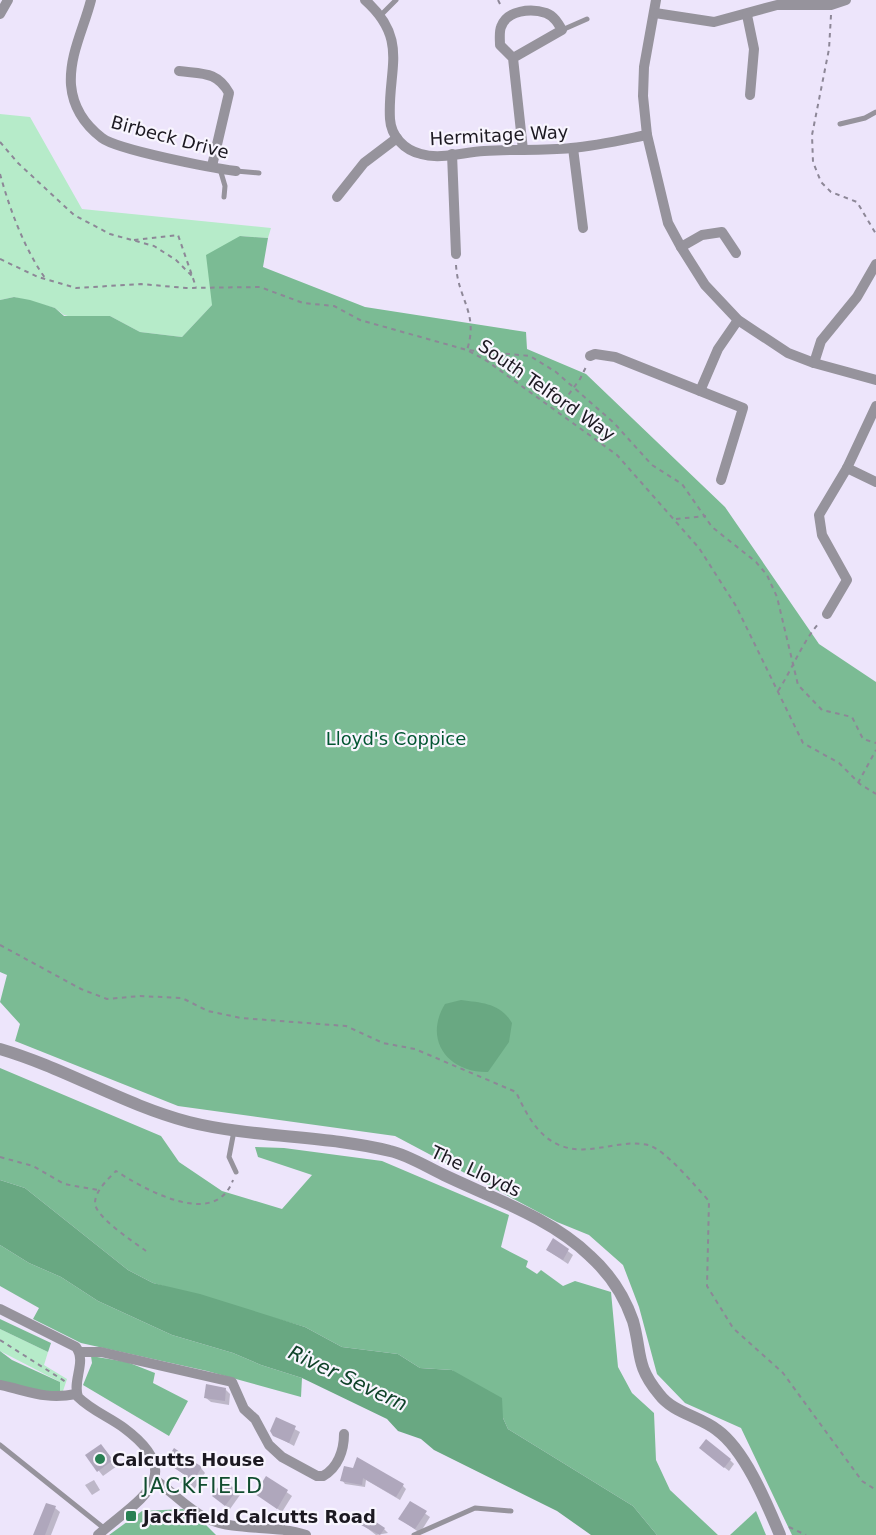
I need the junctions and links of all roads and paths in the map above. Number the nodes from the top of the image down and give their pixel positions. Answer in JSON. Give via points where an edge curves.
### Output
{"nodes":[{"id":1,"x":8,"y":0,"type":"edge"},
{"id":2,"x":91,"y":0,"type":"edge"},
{"id":3,"x":365,"y":0,"type":"edge"},
{"id":4,"x":396,"y":0,"type":"edge"},
{"id":5,"x":656,"y":0,"type":"edge"},
{"id":6,"x":846,"y":0,"type":"edge"},
{"id":7,"x":790,"y":2,"type":"edge"},
{"id":8,"x":831,"y":5,"type":"junction"},
{"id":9,"x":655,"y":13,"type":"junction"},
{"id":10,"x":0,"y":14,"type":"edge"},
{"id":11,"x":747,"y":15,"type":"junction"},
{"id":12,"x":380,"y":16,"type":"junction"},
{"id":13,"x":587,"y":19,"type":"dead end"},
{"id":14,"x":562,"y":30,"type":"junction"},
{"id":15,"x":513,"y":57,"type":"junction"},
{"id":16,"x":179,"y":71,"type":"dead end"},
{"id":17,"x":750,"y":95,"type":"dead end"},
{"id":18,"x":876,"y":112,"type":"edge"},
{"id":19,"x":840,"y":124,"type":"dead end"},
{"id":20,"x":647,"y":135,"type":"junction"},
{"id":21,"x":397,"y":138,"type":"junction"},
{"id":22,"x":0,"y":142,"type":"edge"},
{"id":23,"x":573,"y":148,"type":"junction"},
{"id":24,"x":523,"y":150,"type":"junction"},
{"id":25,"x":452,"y":154,"type":"junction"},
{"id":26,"x":216,"y":168,"type":"junction"},
{"id":27,"x":236,"y":171,"type":"joint"},
{"id":28,"x":260,"y":172,"type":"dead end"},
{"id":29,"x":0,"y":174,"type":"edge"},
{"id":30,"x":224,"y":197,"type":"dead end"},
{"id":31,"x":337,"y":197,"type":"dead end"},
{"id":32,"x":583,"y":228,"type":"dead end"},
{"id":33,"x":876,"y":234,"type":"edge"},
{"id":34,"x":131,"y":240,"type":"junction"},
{"id":35,"x":681,"y":247,"type":"junction"},
{"id":36,"x":736,"y":253,"type":"dead end"},
{"id":37,"x":456,"y":254,"type":"joint"},
{"id":38,"x":0,"y":260,"type":"edge"},
{"id":39,"x":876,"y":264,"type":"edge"},
{"id":40,"x":192,"y":276,"type":"junction"},
{"id":41,"x":46,"y":279,"type":"junction"},
{"id":42,"x":196,"y":287,"type":"junction"},
{"id":43,"x":738,"y":320,"type":"junction"},
{"id":44,"x":467,"y":350,"type":"junction"},
{"id":45,"x":590,"y":356,"type":"joint"},
{"id":46,"x":814,"y":363,"type":"junction"},
{"id":47,"x":876,"y":380,"type":"edge"},
{"id":48,"x":574,"y":387,"type":"junction"},
{"id":49,"x":700,"y":391,"type":"junction"},
{"id":50,"x":876,"y":406,"type":"edge"},
{"id":51,"x":557,"y":410,"type":"junction"},
{"id":52,"x":846,"y":468,"type":"junction"},
{"id":53,"x":721,"y":480,"type":"dead end"},
{"id":54,"x":876,"y":482,"type":"edge"},
{"id":55,"x":706,"y":516,"type":"junction"},
{"id":56,"x":674,"y":519,"type":"junction"},
{"id":57,"x":827,"y":614,"type":"joint"},
{"id":58,"x":794,"y":667,"type":"junction"},
{"id":59,"x":778,"y":691,"type":"junction"},
{"id":60,"x":876,"y":743,"type":"edge"},
{"id":61,"x":876,"y":750,"type":"edge"},
{"id":62,"x":858,"y":783,"type":"junction"},
{"id":63,"x":876,"y":794,"type":"edge"},
{"id":64,"x":0,"y":945,"type":"edge"},
{"id":65,"x":0,"y":1049,"type":"edge"},
{"id":66,"x":235,"y":1130,"type":"junction"},
{"id":67,"x":0,"y":1157,"type":"edge"},
{"id":68,"x":236,"y":1172,"type":"joint"},
{"id":69,"x":99,"y":1191,"type":"junction"},
{"id":70,"x":146,"y":1251,"type":"dead end"},
{"id":71,"x":0,"y":1309,"type":"edge"},
{"id":72,"x":0,"y":1340,"type":"edge"},
{"id":73,"x":80,"y":1352,"type":"junction"},
{"id":74,"x":0,"y":1385,"type":"edge"},
{"id":75,"x":76,"y":1391,"type":"junction"},
{"id":76,"x":344,"y":1434,"type":"dead end"},
{"id":77,"x":0,"y":1445,"type":"edge"},
{"id":78,"x":155,"y":1480,"type":"junction"},
{"id":79,"x":876,"y":1490,"type":"edge"},
{"id":80,"x":511,"y":1511,"type":"dead end"},
{"id":81,"x":101,"y":1532,"type":"edge"},
{"id":82,"x":306,"y":1535,"type":"edge"},
{"id":83,"x":414,"y":1535,"type":"edge"},
{"id":84,"x":780,"y":1535,"type":"edge"}],
"edges":[{"from":1,"to":10,"type":"street"},
{"from":2,"to":26,"type":"street","name":"Birbeck Drive","via":[[75,50],[71,85],[82,121],[104,140]]},
{"from":3,"to":12,"type":"street"},
{"from":4,"to":12,"type":"lane"},
{"from":5,"to":9,"type":"street"},
{"from":6,"to":8,"type":"street"},
{"from":7,"to":8,"type":"street"},
{"from":7,"to":11,"type":"street"},
{"from":8,"to":33,"type":"path","via":[[829,49],[812,135],[813,162],[821,182],[831,192],[857,202]]},
{"from":9,"to":11,"type":"street","via":[[714,22]]},
{"from":9,"to":20,"type":"street","via":[[644,67]]},
{"from":11,"to":17,"type":"street","via":[[754,49]]},
{"from":12,"to":21,"type":"street","via":[[393,53],[390,118]]},
{"from":13,"to":14,"type":"lane"},
{"from":14,"to":15,"type":"street"},
{"from":14,"to":15,"type":"street","via":[[546,13],[518,11],[507,17],[500,28],[500,45]]},
{"from":15,"to":24,"type":"street"},
{"from":16,"to":26,"type":"street","via":[[222,81],[229,93]]},
{"from":18,"to":19,"type":"lane"},
{"from":20,"to":23,"type":"street","name":"Hermitage Way"},
{"from":20,"to":35,"type":"street","via":[[668,223]]},
{"from":21,"to":25,"type":"street","name":"Hermitage Way","via":[[419,154]]},
{"from":21,"to":31,"type":"street","via":[[364,163]]},
{"from":22,"to":34,"type":"path","via":[[74,214],[110,234]]},
{"from":23,"to":24,"type":"street","name":"Hermitage Way"},
{"from":23,"to":32,"type":"street"},
{"from":24,"to":25,"type":"street","name":"Hermitage Way"},
{"from":25,"to":37,"type":"street"},
{"from":26,"to":27,"type":"street","name":"Birbeck Drive"},
{"from":26,"to":30,"type":"lane","via":[[225,186]]},
{"from":27,"to":28,"type":"lane"},
{"from":29,"to":41,"type":"path","via":[[18,227]]},
{"from":34,"to":40,"type":"path","via":[[154,246]]},
{"from":34,"to":40,"type":"path","via":[[178,235]]},
{"from":35,"to":36,"type":"street","via":[[702,235],[722,232]]},
{"from":35,"to":43,"type":"street","via":[[705,285]]},
{"from":37,"to":44,"type":"path","via":[[457,274],[472,321],[473,333]]},
{"from":38,"to":41,"type":"path","name":"South Telford Way"},
{"from":39,"to":46,"type":"street","via":[[857,297],[821,341]]},
{"from":40,"to":42,"type":"path"},
{"from":41,"to":42,"type":"path","name":"South Telford Way","via":[[76,288],[141,284]]},
{"from":42,"to":44,"type":"path","name":"South Telford Way","via":[[260,287],[303,303],[334,306],[360,320]]},
{"from":43,"to":46,"type":"street","via":[[789,353]]},
{"from":43,"to":49,"type":"street","via":[[718,349]]},
{"from":44,"to":48,"type":"path","via":[[530,356]]},
{"from":44,"to":51,"type":"path","name":"South Telford Way"},
{"from":45,"to":48,"type":"path"},
{"from":45,"to":49,"type":"street","via":[[615,357]]},
{"from":46,"to":47,"type":"street"},
{"from":48,"to":51,"type":"path"},
{"from":48,"to":55,"type":"path","via":[[652,465],[682,484]]},
{"from":49,"to":53,"type":"street","via":[[742,408]]},
{"from":50,"to":52,"type":"street"},
{"from":51,"to":56,"type":"path","name":"South Telford Way","via":[[617,455]]},
{"from":52,"to":54,"type":"street"},
{"from":52,"to":57,"type":"street","via":[[819,515],[822,535],[847,580]]},
{"from":55,"to":56,"type":"path"},
{"from":55,"to":58,"type":"path","via":[[712,527],[767,575],[777,597]]},
{"from":56,"to":59,"type":"path","name":"South Telford Way","via":[[699,548],[736,606]]},
{"from":57,"to":58,"type":"path","via":[[803,641]]},
{"from":58,"to":59,"type":"path"},
{"from":58,"to":60,"type":"path","via":[[798,685],[822,710],[852,717],[863,739]]},
{"from":59,"to":62,"type":"path","name":"South Telford Way","via":[[803,743],[839,763]]},
{"from":61,"to":62,"type":"path"},
{"from":62,"to":63,"type":"path","name":"South Telford Way"},
{"from":64,"to":79,"type":"path","via":[[107,999],[182,998],[208,1011],[241,1018],[346,1026],[384,1043],[416,1049],[516,1092],[529,1120],[546,1139],[559,1146],[596,1149],[616,1144],[649,1145],[709,1201],[707,1286],[733,1328],[783,1373],[862,1481]]},
{"from":65,"to":66,"type":"street","name":"The Lloyds","via":[[152,1111]]},
{"from":66,"to":68,"type":"lane","via":[[229,1156]]},
{"from":66,"to":84,"type":"street","name":"The Lloyds","via":[[391,1151],[569,1237],[611,1278],[624,1299],[644,1375],[661,1397],[719,1431],[732,1445]]},
{"from":67,"to":69,"type":"path","via":[[33,1166],[63,1184]]},
{"from":68,"to":69,"type":"path","via":[[231,1186],[217,1200],[198,1206],[145,1189],[116,1171]]},
{"from":69,"to":70,"type":"path","via":[[94,1202],[97,1213]]},
{"from":71,"to":73,"type":"street"},
{"from":72,"to":75,"type":"path"},
{"from":73,"to":75,"type":"street"},
{"from":73,"to":76,"type":"street","via":[[101,1352],[232,1382],[244,1409],[255,1419],[270,1445],[282,1457],[317,1476],[333,1467],[342,1452]]},
{"from":74,"to":75,"type":"street","via":[[58,1397]]},
{"from":75,"to":78,"type":"street","via":[[81,1401],[135,1437],[152,1458],[157,1472]]},
{"from":77,"to":81,"type":"lane"},
{"from":78,"to":81,"type":"street","via":[[142,1499]]},
{"from":78,"to":82,"type":"street","via":[[210,1520]]},
{"from":80,"to":83,"type":"lane","via":[[475,1508]]}]}
